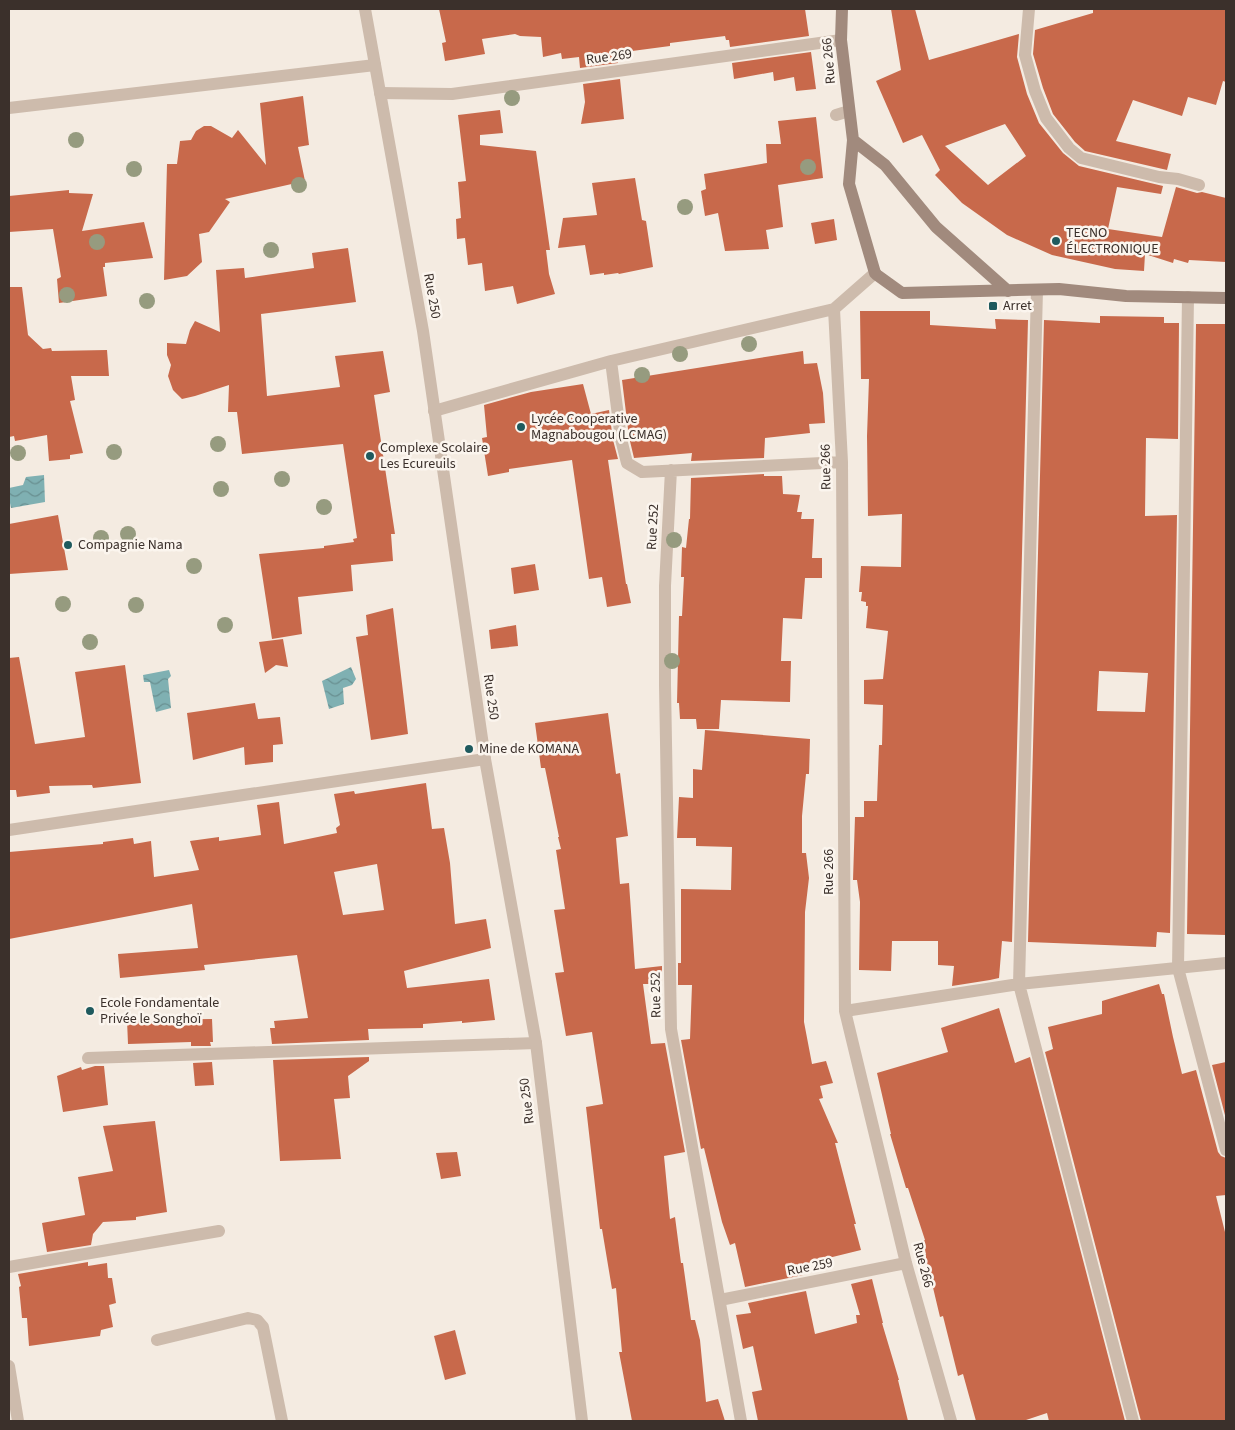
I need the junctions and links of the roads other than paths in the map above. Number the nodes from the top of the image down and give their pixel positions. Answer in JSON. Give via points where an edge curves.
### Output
{"nodes":[{"id":1,"x":365,"y":9,"type":"edge"},
{"id":2,"x":842,"y":9,"type":"edge"},
{"id":3,"x":1029,"y":9,"type":"edge"},
{"id":4,"x":841,"y":40,"type":"junction"},
{"id":5,"x":375,"y":65,"type":"junction"},
{"id":6,"x":380,"y":93,"type":"junction"},
{"id":7,"x":9,"y":108,"type":"edge"},
{"id":8,"x":849,"y":111,"type":"junction"},
{"id":9,"x":836,"y":115,"type":"dead end"},
{"id":10,"x":853,"y":140,"type":"junction"},
{"id":11,"x":1199,"y":185,"type":"dead end"},
{"id":12,"x":875,"y":273,"type":"junction"},
{"id":13,"x":1037,"y":290,"type":"junction"},
{"id":14,"x":1008,"y":291,"type":"junction"},
{"id":15,"x":1188,"y":297,"type":"junction"},
{"id":16,"x":1226,"y":298,"type":"edge"},
{"id":17,"x":834,"y":309,"type":"junction"},
{"id":18,"x":612,"y":362,"type":"junction"},
{"id":19,"x":434,"y":411,"type":"junction"},
{"id":20,"x":842,"y":462,"type":"junction"},
{"id":21,"x":671,"y":470,"type":"junction"},
{"id":22,"x":485,"y":759,"type":"junction"},
{"id":23,"x":9,"y":830,"type":"edge"},
{"id":24,"x":1226,"y":963,"type":"edge"},
{"id":25,"x":1178,"y":968,"type":"junction"},
{"id":26,"x":1019,"y":984,"type":"junction"},
{"id":27,"x":845,"y":1011,"type":"junction"},
{"id":28,"x":536,"y":1043,"type":"junction"},
{"id":29,"x":88,"y":1058,"type":"dead end"},
{"id":30,"x":1226,"y":1150,"type":"edge"},
{"id":31,"x":219,"y":1231,"type":"dead end"},
{"id":32,"x":906,"y":1263,"type":"junction"},
{"id":33,"x":9,"y":1267,"type":"edge"},
{"id":34,"x":720,"y":1300,"type":"junction"},
{"id":35,"x":157,"y":1340,"type":"dead end"},
{"id":36,"x":9,"y":1366,"type":"edge"},
{"id":37,"x":18,"y":1421,"type":"edge"},
{"id":38,"x":282,"y":1421,"type":"edge"},
{"id":39,"x":582,"y":1421,"type":"edge"},
{"id":40,"x":741,"y":1421,"type":"edge"},
{"id":41,"x":951,"y":1421,"type":"edge"},
{"id":42,"x":1133,"y":1421,"type":"edge"}],
"edges":[{"from":1,"to":5,"type":"street","name":"Rue 250"},
{"from":2,"to":4,"type":"main road","name":"Rue 266"},
{"from":3,"to":11,"type":"street","via":[[1025,55],[1035,91],[1046,118],[1069,148],[1081,158]]},
{"from":4,"to":6,"type":"street","name":"Rue 269","via":[[452,94]]},
{"from":4,"to":8,"type":"main road","name":"Rue 266"},
{"from":5,"to":6,"type":"street","name":"Rue 250"},
{"from":5,"to":7,"type":"street"},
{"from":6,"to":19,"type":"street","name":"Rue 250","via":[[423,331]]},
{"from":8,"to":9,"type":"street"},
{"from":8,"to":10,"type":"main road","name":"Rue 266"},
{"from":10,"to":12,"type":"main road","name":"Rue 266","via":[[849,184]]},
{"from":10,"to":14,"type":"main road","via":[[884,165],[936,227]]},
{"from":12,"to":14,"type":"main road","via":[[902,293]]},
{"from":12,"to":17,"type":"street"},
{"from":13,"to":14,"type":"main road"},
{"from":13,"to":15,"type":"main road"},
{"from":13,"to":26,"type":"street"},
{"from":15,"to":16,"type":"main road"},
{"from":15,"to":25,"type":"street"},
{"from":17,"to":18,"type":"street"},
{"from":17,"to":20,"type":"street","name":"Rue 266"},
{"from":18,"to":19,"type":"street"},
{"from":18,"to":21,"type":"street","via":[[620,439],[628,463],[642,472]]},
{"from":19,"to":22,"type":"street","name":"Rue 250"},
{"from":20,"to":21,"type":"street"},
{"from":20,"to":27,"type":"street","name":"Rue 266"},
{"from":21,"to":34,"type":"street","name":"Rue 252","via":[[664,685],[671,1029]]},
{"from":22,"to":23,"type":"street"},
{"from":22,"to":28,"type":"street","name":"Rue 250"},
{"from":24,"to":25,"type":"street"},
{"from":25,"to":26,"type":"street"},
{"from":25,"to":30,"type":"street"},
{"from":26,"to":27,"type":"street"},
{"from":26,"to":42,"type":"street"},
{"from":27,"to":32,"type":"street","name":"Rue 266"},
{"from":28,"to":29,"type":"street"},
{"from":28,"to":39,"type":"street","name":"Rue 250"},
{"from":31,"to":33,"type":"street"},
{"from":32,"to":34,"type":"street","name":"Rue 259"},
{"from":32,"to":41,"type":"street","name":"Rue 266"},
{"from":34,"to":40,"type":"street","name":"Rue 252"},
{"from":35,"to":38,"type":"street","via":[[248,1318],[257,1320],[263,1328]]},
{"from":36,"to":37,"type":"street"}]}
